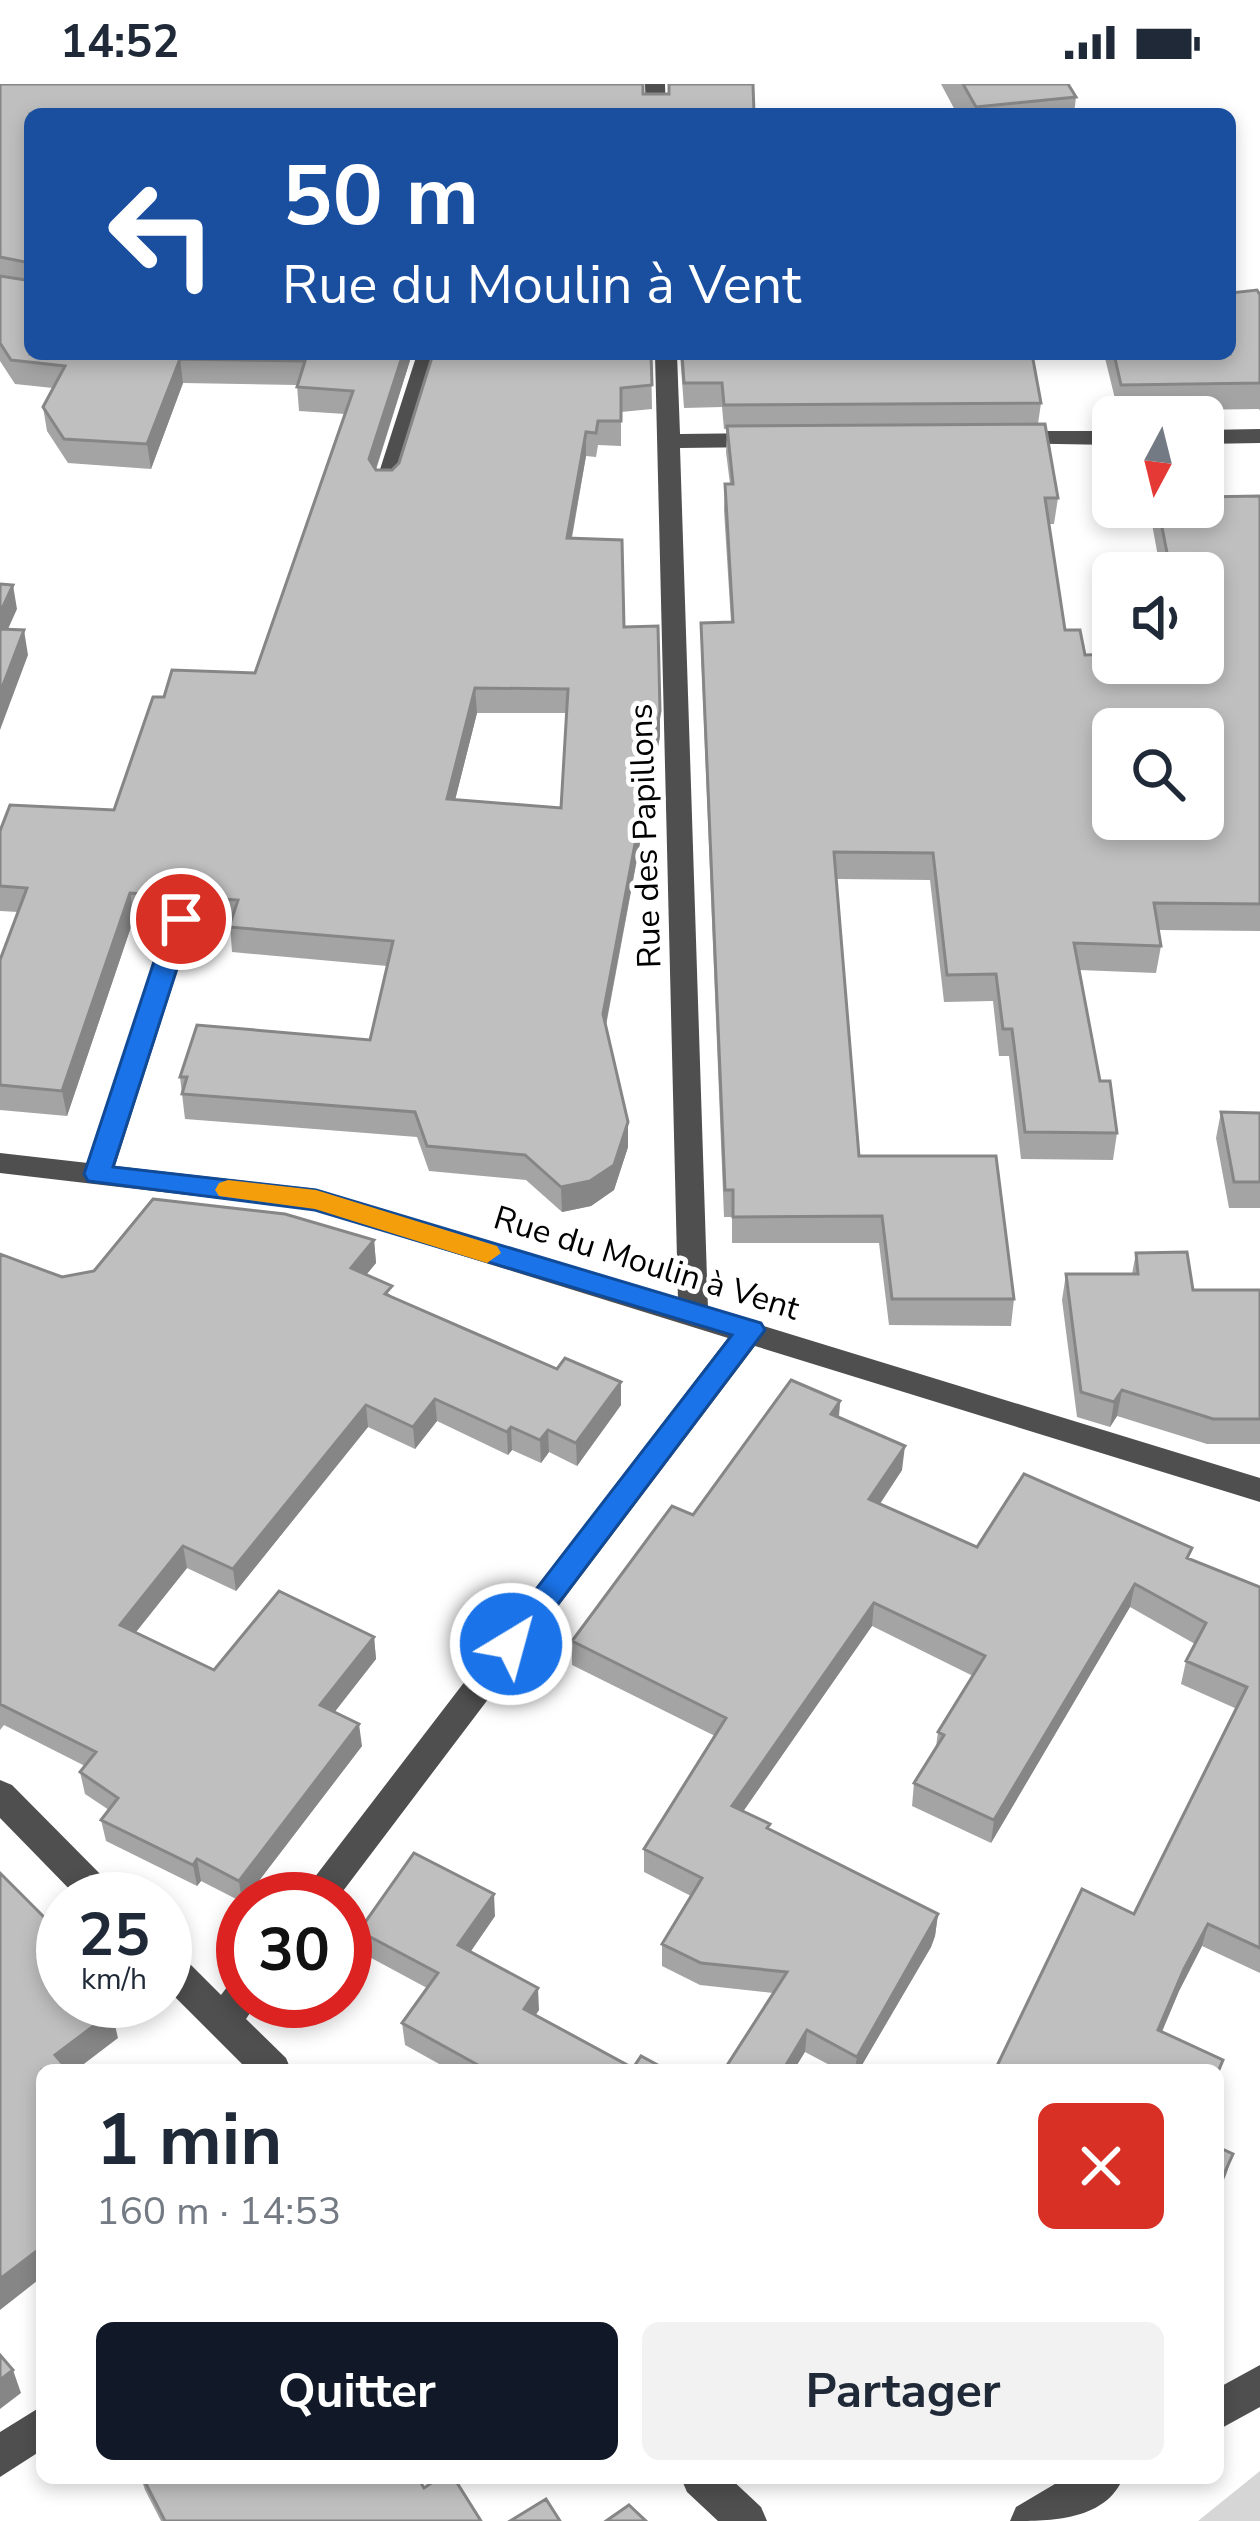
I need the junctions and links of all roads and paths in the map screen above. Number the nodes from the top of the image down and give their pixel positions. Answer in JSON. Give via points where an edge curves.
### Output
{"nodes":[{"id":1,"x":426,"y":360,"type":"edge"},
{"id":2,"x":666,"y":360,"type":"edge"},
{"id":3,"x":1260,"y":436,"type":"edge"},
{"id":4,"x":1092,"y":437,"type":"edge"},
{"id":5,"x":1224,"y":437,"type":"edge"},
{"id":6,"x":996,"y":438,"type":"edge"},
{"id":7,"x":786,"y":440,"type":"edge"},
{"id":8,"x":670,"y":441,"type":"junction"},
{"id":9,"x":386,"y":485,"type":"edge"},
{"id":10,"x":181,"y":919,"type":"dead end"},
{"id":11,"x":0,"y":1163,"type":"edge"},
{"id":12,"x":98,"y":1174,"type":"junction"},
{"id":13,"x":693,"y":1316,"type":"junction"},
{"id":14,"x":751,"y":1330,"type":"junction"},
{"id":15,"x":1260,"y":1490,"type":"edge"},
{"id":16,"x":0,"y":1795,"type":"edge"},
{"id":17,"x":76,"y":1872,"type":"edge"},
{"id":18,"x":337,"y":1872,"type":"edge"},
{"id":19,"x":246,"y":2028,"type":"edge"},
{"id":20,"x":269,"y":2064,"type":"edge"},
{"id":21,"x":1260,"y":2384,"type":"edge"},
{"id":22,"x":1224,"y":2407,"type":"edge"},
{"id":23,"x":36,"y":2430,"type":"edge"},
{"id":24,"x":0,"y":2457,"type":"edge"},
{"id":25,"x":707,"y":2484,"type":"edge"},
{"id":26,"x":1093,"y":2484,"type":"edge"},
{"id":27,"x":746,"y":2521,"type":"edge"},
{"id":28,"x":1030,"y":2521,"type":"edge"}],
"edges":[{"from":1,"to":9,"type":"street"},
{"from":2,"to":8,"type":"street","name":"Rue des Papillons"},
{"from":3,"to":5,"type":"street"},
{"from":4,"to":6,"type":"street"},
{"from":7,"to":8,"type":"street"},
{"from":8,"to":13,"type":"street","name":"Rue des Papillons"},
{"from":10,"to":12,"type":"street"},
{"from":11,"to":12,"type":"street","name":"Rue du Moulin à Vent"},
{"from":12,"to":13,"type":"street","name":"Rue du Moulin à Vent","via":[[316,1200]]},
{"from":13,"to":14,"type":"street","name":"Rue du Moulin à Vent"},
{"from":14,"to":15,"type":"street","name":"Rue du Moulin à Vent"},
{"from":14,"to":18,"type":"street"},
{"from":16,"to":17,"type":"street"},
{"from":19,"to":20,"type":"street"},
{"from":21,"to":22,"type":"street"},
{"from":23,"to":24,"type":"street"},
{"from":25,"to":27,"type":"street"},
{"from":26,"to":28,"type":"street"}]}
